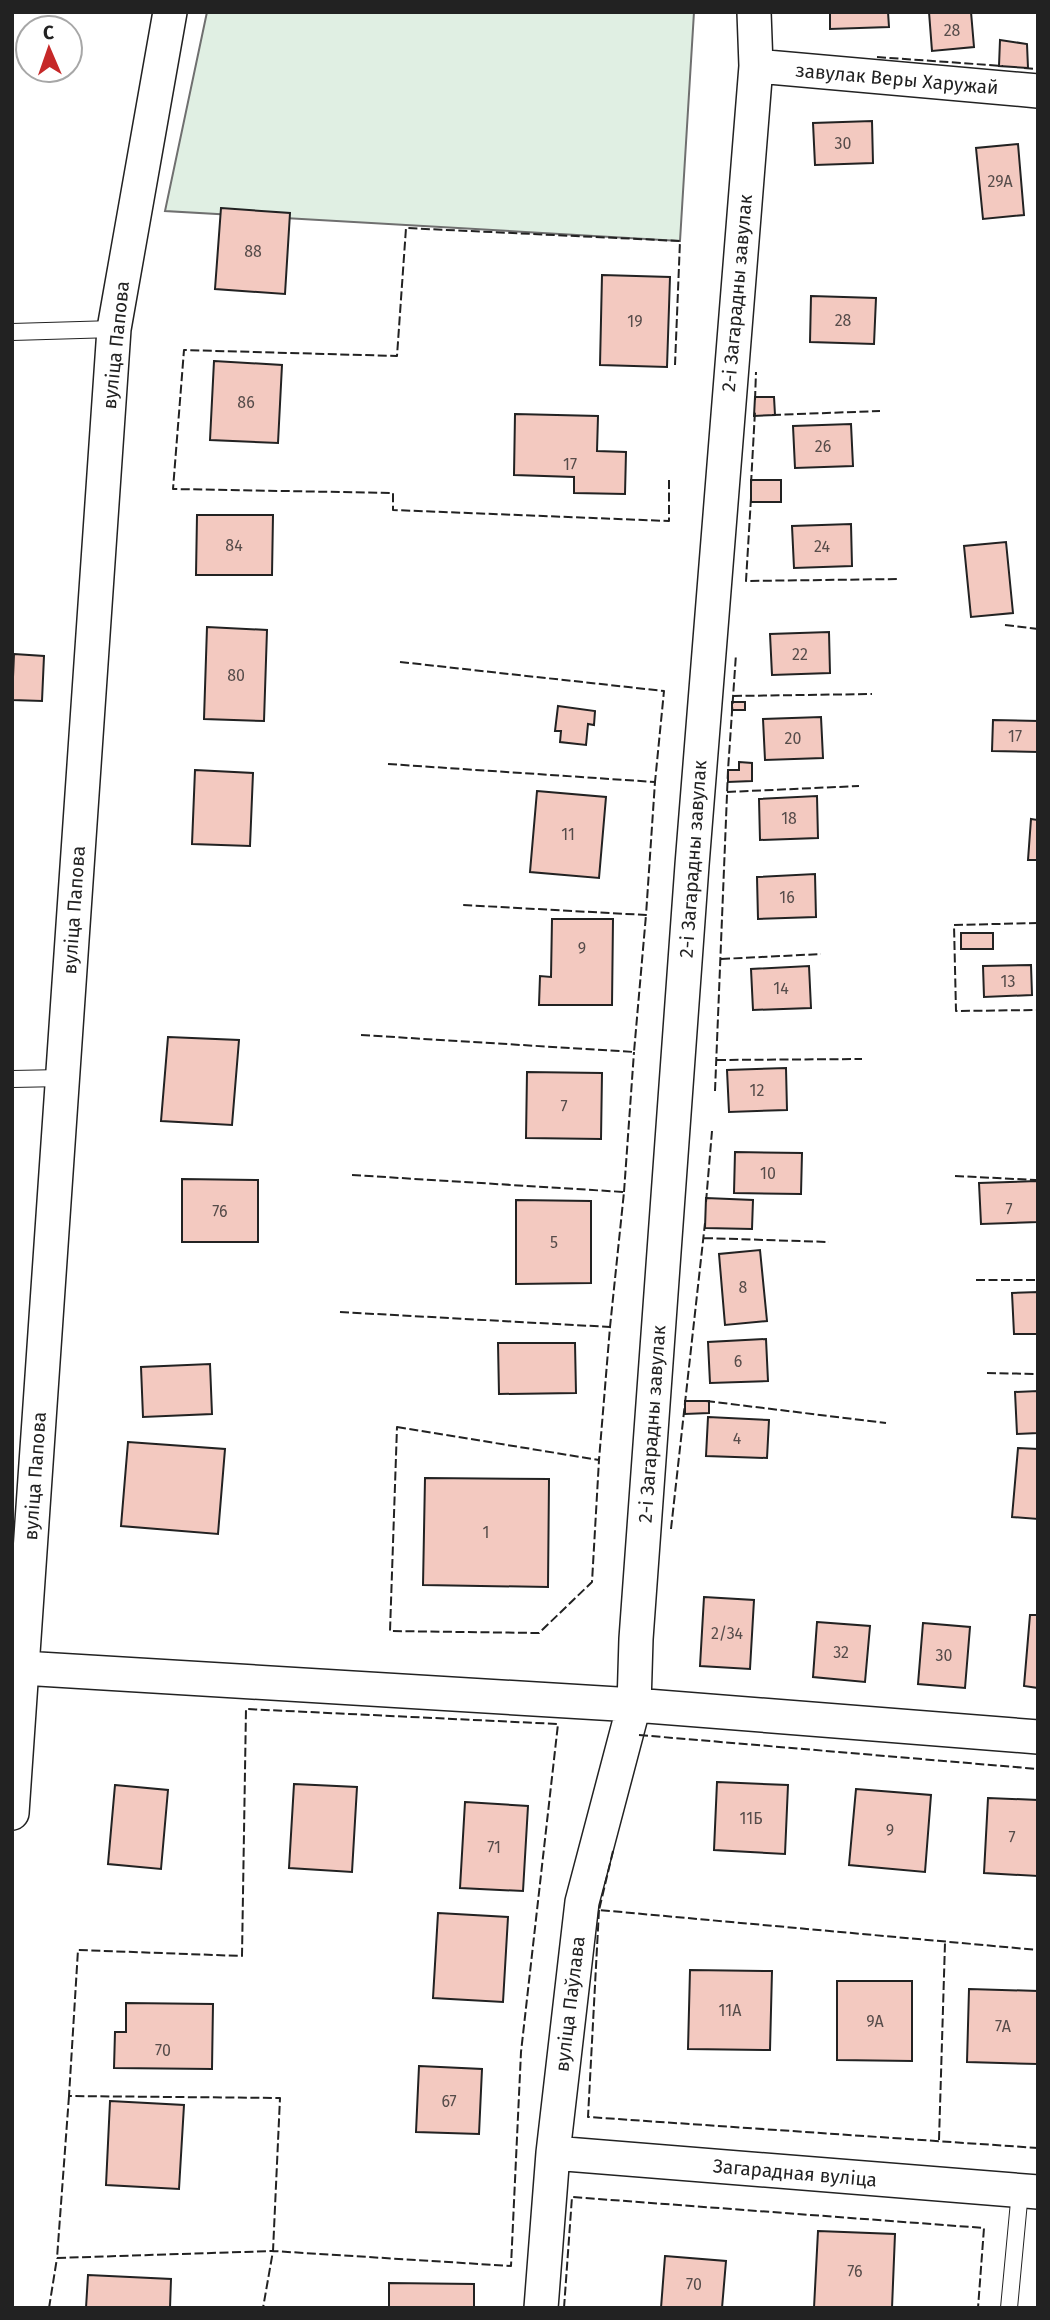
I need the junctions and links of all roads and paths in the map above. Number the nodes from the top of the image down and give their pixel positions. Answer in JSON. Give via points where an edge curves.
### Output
{"nodes":[{"id":1,"x":170,"y":12,"type":"edge"},
{"id":2,"x":754,"y":12,"type":"edge"},
{"id":3,"x":755,"y":66,"type":"junction"},
{"id":4,"x":1038,"y":91,"type":"edge"},
{"id":5,"x":114,"y":329,"type":"junction"},
{"id":6,"x":12,"y":332,"type":"edge"},
{"id":7,"x":63,"y":1078,"type":"junction"},
{"id":8,"x":12,"y":1079,"type":"edge"},
{"id":9,"x":22,"y":1668,"type":"junction"},
{"id":10,"x":634,"y":1705,"type":"junction"},
{"id":11,"x":1038,"y":1737,"type":"edge"},
{"id":12,"x":12,"y":1813,"type":"edge"},
{"id":13,"x":553,"y":2153,"type":"junction"},
{"id":14,"x":1029,"y":2191,"type":"edge"},
{"id":15,"x":541,"y":2308,"type":"edge"},
{"id":16,"x":1009,"y":2308,"type":"edge"}],
"edges":[{"from":1,"to":5,"type":"street","name":"вуліца Папова"},
{"from":2,"to":3,"type":"street","name":"2-і Загарадны завулак"},
{"from":3,"to":4,"type":"street","name":"завулак Веры Харужай"},
{"from":3,"to":10,"type":"street","name":"2-і Загарадны завулак","via":[[691,879]]},
{"from":5,"to":6,"type":"lane"},
{"from":5,"to":7,"type":"street","name":"вуліца Папова"},
{"from":7,"to":8,"type":"lane"},
{"from":7,"to":9,"type":"street","name":"вуліца Папова"},
{"from":9,"to":10,"type":"street"},
{"from":9,"to":12,"type":"street","name":"вуліца Папова"},
{"from":10,"to":11,"type":"street"},
{"from":10,"to":13,"type":"street","name":"вуліца Паўлава","via":[[582,1902]]},
{"from":13,"to":14,"type":"street","name":"Загарадная вуліца"},
{"from":13,"to":15,"type":"street","name":"вуліца Паўлава"},
{"from":14,"to":16,"type":"lane"}]}
